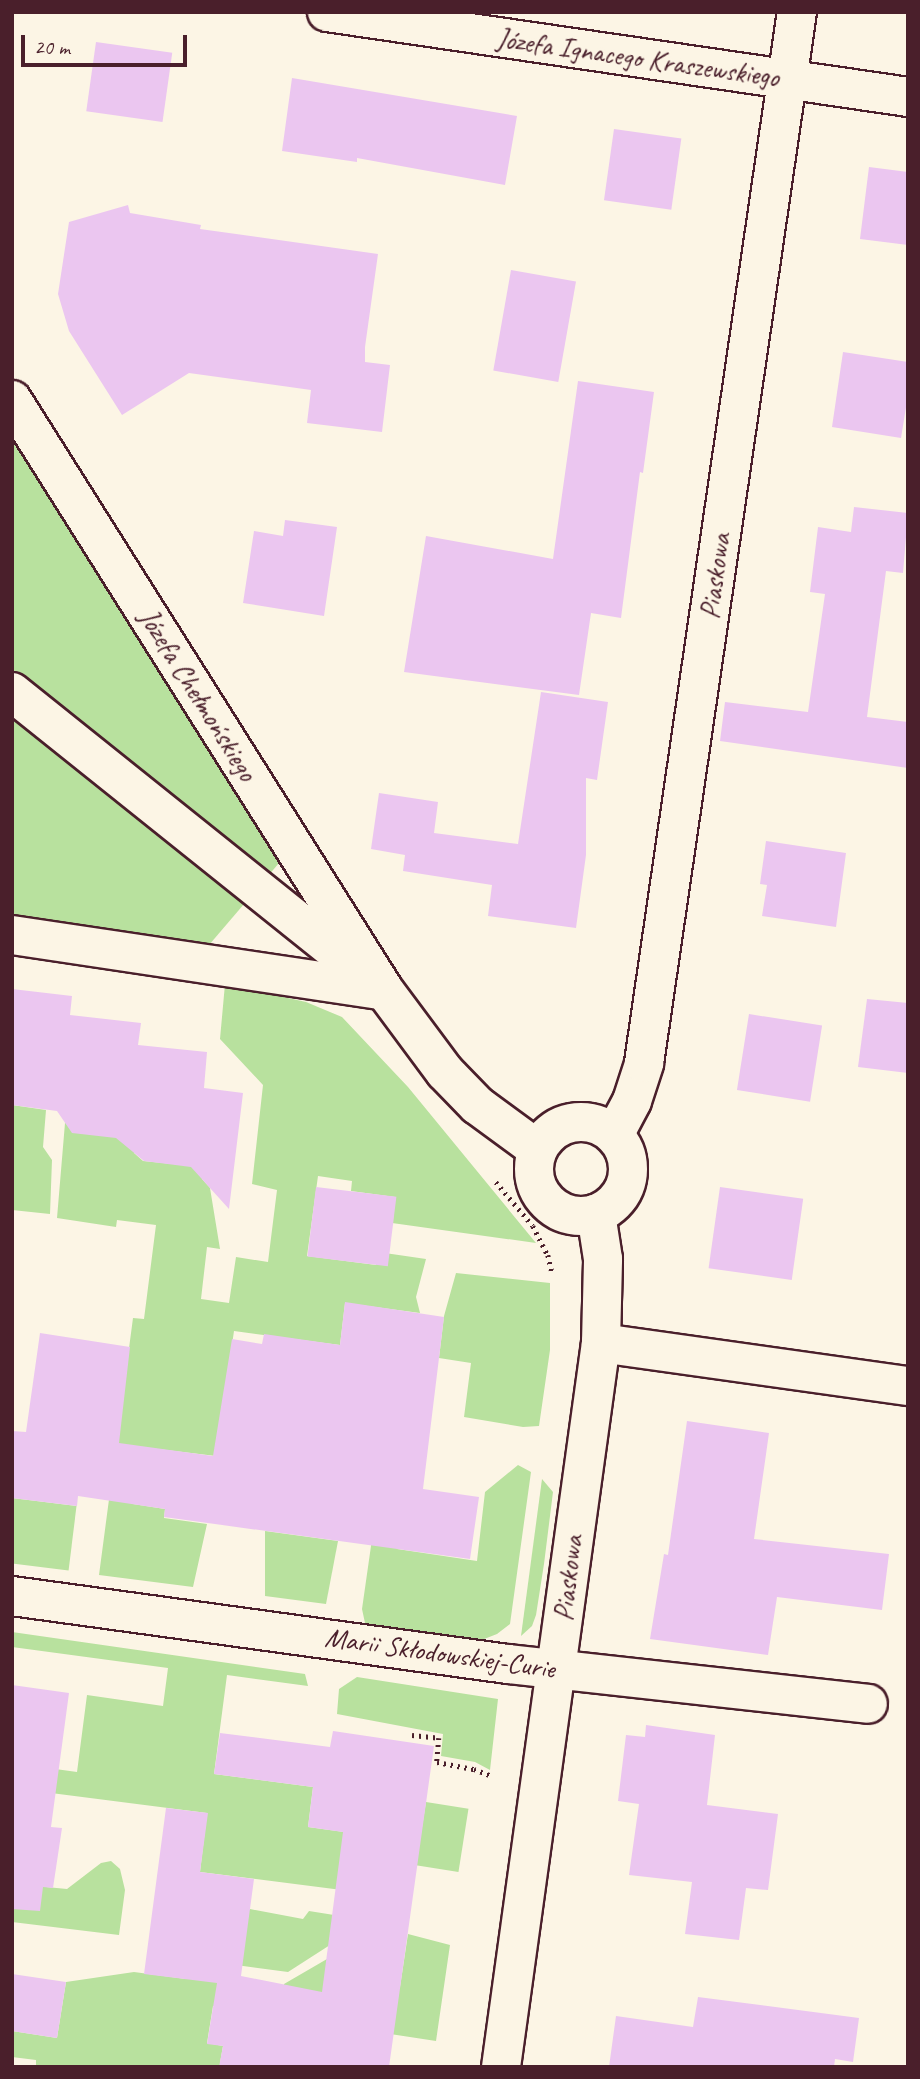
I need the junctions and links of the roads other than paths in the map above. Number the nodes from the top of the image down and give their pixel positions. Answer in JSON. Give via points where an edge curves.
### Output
{"nodes":[{"id":1,"x":327,"y":12,"type":"edge"},
{"id":2,"x":797,"y":12,"type":"edge"},
{"id":3,"x":788,"y":80,"type":"junction"},
{"id":4,"x":908,"y":97,"type":"edge"},
{"id":5,"x":12,"y":400,"type":"edge"},
{"id":6,"x":12,"y":692,"type":"edge"},
{"id":7,"x":12,"y":935,"type":"edge"},
{"id":8,"x":384,"y":990,"type":"junction"},
{"id":9,"x":614,"y":1135,"type":"junction"},
{"id":10,"x":537,"y":1149,"type":"junction"},
{"id":11,"x":596,"y":1214,"type":"junction"},
{"id":12,"x":601,"y":1343,"type":"junction"},
{"id":13,"x":908,"y":1386,"type":"edge"},
{"id":14,"x":12,"y":1596,"type":"edge"},
{"id":15,"x":556,"y":1669,"type":"junction"},
{"id":16,"x":868,"y":1704,"type":"dead end"},
{"id":17,"x":501,"y":2067,"type":"edge"}],
"edges":[{"from":1,"to":3,"type":"street","name":"Józefa Ignacego Kraszewskiego"},
{"from":2,"to":3,"type":"street","name":"Piaskowa"},
{"from":3,"to":4,"type":"street","name":"Józefa Ignacego Kraszewskiego"},
{"from":3,"to":9,"type":"street","name":"Piaskowa","via":[[644,1063],[632,1101]]},
{"from":5,"to":8,"type":"street","name":"Józefa Chełmońskiego"},
{"from":6,"to":8,"type":"street"},
{"from":7,"to":8,"type":"street"},
{"from":8,"to":10,"type":"street","name":"Józefa Chełmońskiego","via":[[445,1072],[477,1105]]},
{"from":9,"to":10,"type":"street","via":[[587,1122],[572,1122],[546,1136]]},
{"from":9,"to":11,"type":"street","via":[[624,1148],[628,1180],[616,1201]]},
{"from":10,"to":11,"type":"street","via":[[534,1180],[551,1206],[572,1216]]},
{"from":11,"to":12,"type":"street","name":"Piaskowa","via":[[603,1259]]},
{"from":12,"to":13,"type":"street"},
{"from":12,"to":15,"type":"street","name":"Piaskowa"},
{"from":14,"to":15,"type":"street","name":"Marii Skłodowskiej-Curie"},
{"from":15,"to":16,"type":"street","name":"Marii Skłodowskiej-Curie"},
{"from":15,"to":17,"type":"street","name":"Piaskowa"}]}
